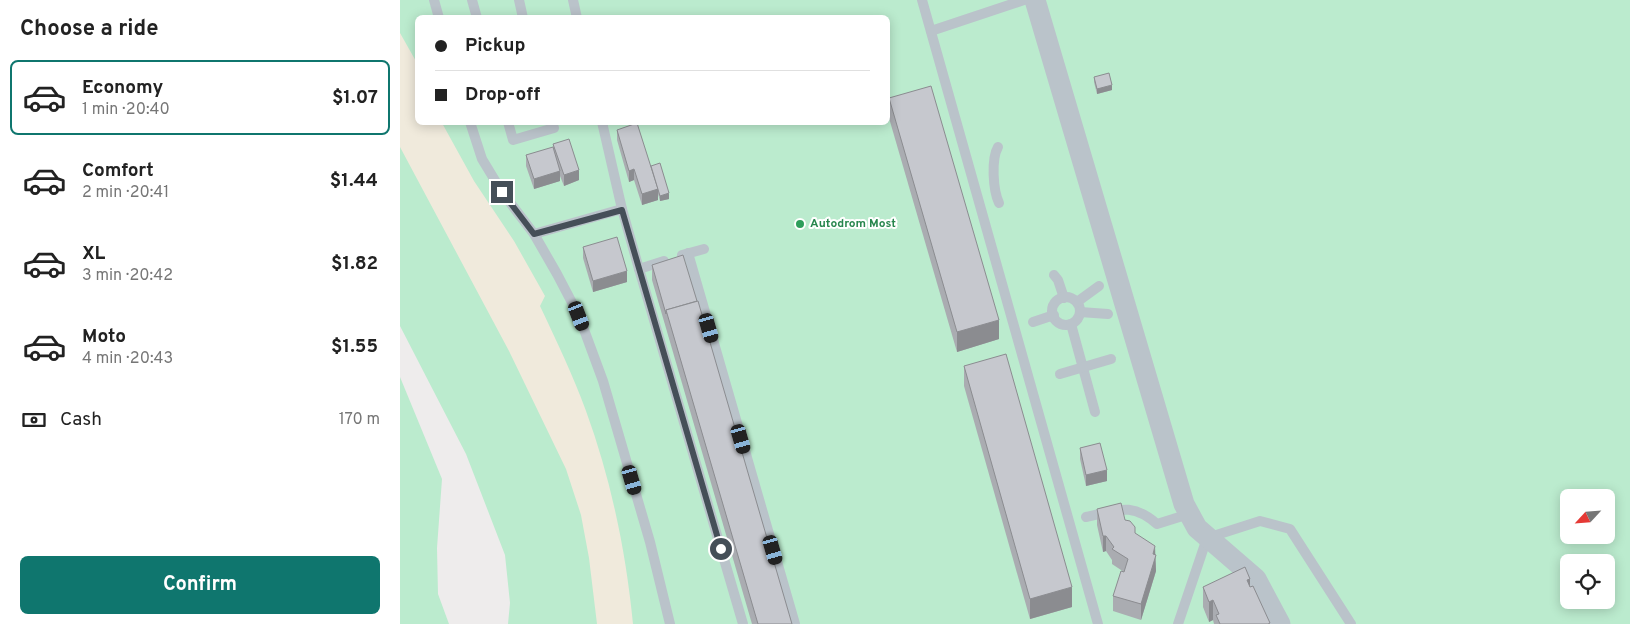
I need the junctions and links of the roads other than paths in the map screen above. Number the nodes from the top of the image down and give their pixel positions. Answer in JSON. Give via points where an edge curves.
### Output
{"nodes":[{"id":1,"x":434,"y":0,"type":"edge"},
{"id":2,"x":472,"y":0,"type":"edge"},
{"id":3,"x":518,"y":0,"type":"edge"},
{"id":4,"x":573,"y":0,"type":"edge"},
{"id":5,"x":922,"y":0,"type":"edge"},
{"id":6,"x":1024,"y":0,"type":"edge"},
{"id":7,"x":1035,"y":0,"type":"edge"},
{"id":8,"x":438,"y":15,"type":"edge"},
{"id":9,"x":476,"y":15,"type":"edge"},
{"id":10,"x":522,"y":15,"type":"edge"},
{"id":11,"x":576,"y":15,"type":"edge"},
{"id":12,"x":931,"y":31,"type":"junction"},
{"id":13,"x":471,"y":125,"type":"edge"},
{"id":14,"x":509,"y":125,"type":"edge"},
{"id":15,"x":553,"y":125,"type":"edge"},
{"id":16,"x":603,"y":125,"type":"edge"},
{"id":17,"x":998,"y":147,"type":"dead end"},
{"id":18,"x":999,"y":203,"type":"dead end"},
{"id":19,"x":622,"y":210,"type":"junction"},
{"id":20,"x":534,"y":234,"type":"junction"},
{"id":21,"x":704,"y":249,"type":"dead end"},
{"id":22,"x":688,"y":254,"type":"junction"},
{"id":23,"x":638,"y":269,"type":"junction"},
{"id":24,"x":1054,"y":276,"type":"dead end"},
{"id":25,"x":1099,"y":286,"type":"dead end"},
{"id":26,"x":1064,"y":298,"type":"junction"},
{"id":27,"x":1079,"y":307,"type":"junction"},
{"id":28,"x":1108,"y":314,"type":"dead end"},
{"id":29,"x":1054,"y":315,"type":"junction"},
{"id":30,"x":1033,"y":322,"type":"dead end"},
{"id":31,"x":1071,"y":324,"type":"junction"},
{"id":32,"x":1111,"y":359,"type":"dead end"},
{"id":33,"x":1083,"y":367,"type":"junction"},
{"id":34,"x":1060,"y":374,"type":"dead end"},
{"id":35,"x":1095,"y":412,"type":"dead end"},
{"id":36,"x":1189,"y":514,"type":"junction"},
{"id":37,"x":1086,"y":518,"type":"dead end"},
{"id":38,"x":1208,"y":538,"type":"junction"},
{"id":39,"x":664,"y":598,"type":"junction"},
{"id":40,"x":663,"y":624,"type":"edge"},
{"id":41,"x":670,"y":624,"type":"edge"},
{"id":42,"x":744,"y":624,"type":"edge"},
{"id":43,"x":795,"y":624,"type":"edge"},
{"id":44,"x":1098,"y":624,"type":"edge"},
{"id":45,"x":1178,"y":624,"type":"edge"},
{"id":46,"x":1280,"y":624,"type":"edge"},
{"id":47,"x":1351,"y":624,"type":"edge"}],
"edges":[{"from":1,"to":8,"type":"lane"},
{"from":2,"to":9,"type":"lane"},
{"from":3,"to":10,"type":"lane"},
{"from":4,"to":11,"type":"lane"},
{"from":5,"to":12,"type":"lane"},
{"from":6,"to":12,"type":"lane"},
{"from":7,"to":36,"type":"street"},
{"from":12,"to":44,"type":"lane"},
{"from":13,"to":20,"type":"lane","via":[[482,159]]},
{"from":14,"to":15,"type":"lane","via":[[513,140],[554,128]]},
{"from":16,"to":19,"type":"lane"},
{"from":17,"to":18,"type":"lane","via":[[994,156],[995,194]]},
{"from":19,"to":20,"type":"lane"},
{"from":19,"to":23,"type":"lane"},
{"from":20,"to":39,"type":"lane","via":[[579,316],[604,381]]},
{"from":21,"to":22,"type":"lane"},
{"from":22,"to":23,"type":"lane"},
{"from":22,"to":43,"type":"lane"},
{"from":23,"to":42,"type":"lane"},
{"from":24,"to":26,"type":"lane"},
{"from":25,"to":27,"type":"lane"},
{"from":26,"to":27,"type":"lane","via":[[1070,298]]},
{"from":26,"to":29,"type":"lane","via":[[1055,304]]},
{"from":27,"to":28,"type":"lane"},
{"from":27,"to":31,"type":"lane","via":[[1077,320]]},
{"from":29,"to":30,"type":"lane"},
{"from":29,"to":31,"type":"lane","via":[[1060,324]]},
{"from":31,"to":33,"type":"lane"},
{"from":32,"to":33,"type":"lane"},
{"from":33,"to":34,"type":"lane"},
{"from":33,"to":35,"type":"lane"},
{"from":36,"to":37,"type":"lane","via":[[1156,524],[1147,516],[1124,509]]},
{"from":36,"to":38,"type":"street","via":[[1196,528]]},
{"from":38,"to":45,"type":"lane"},
{"from":38,"to":46,"type":"street","via":[[1256,579]]},
{"from":38,"to":47,"type":"lane","via":[[1260,521],[1290,529]]},
{"from":39,"to":40,"type":"lane"},
{"from":39,"to":41,"type":"lane"}]}
